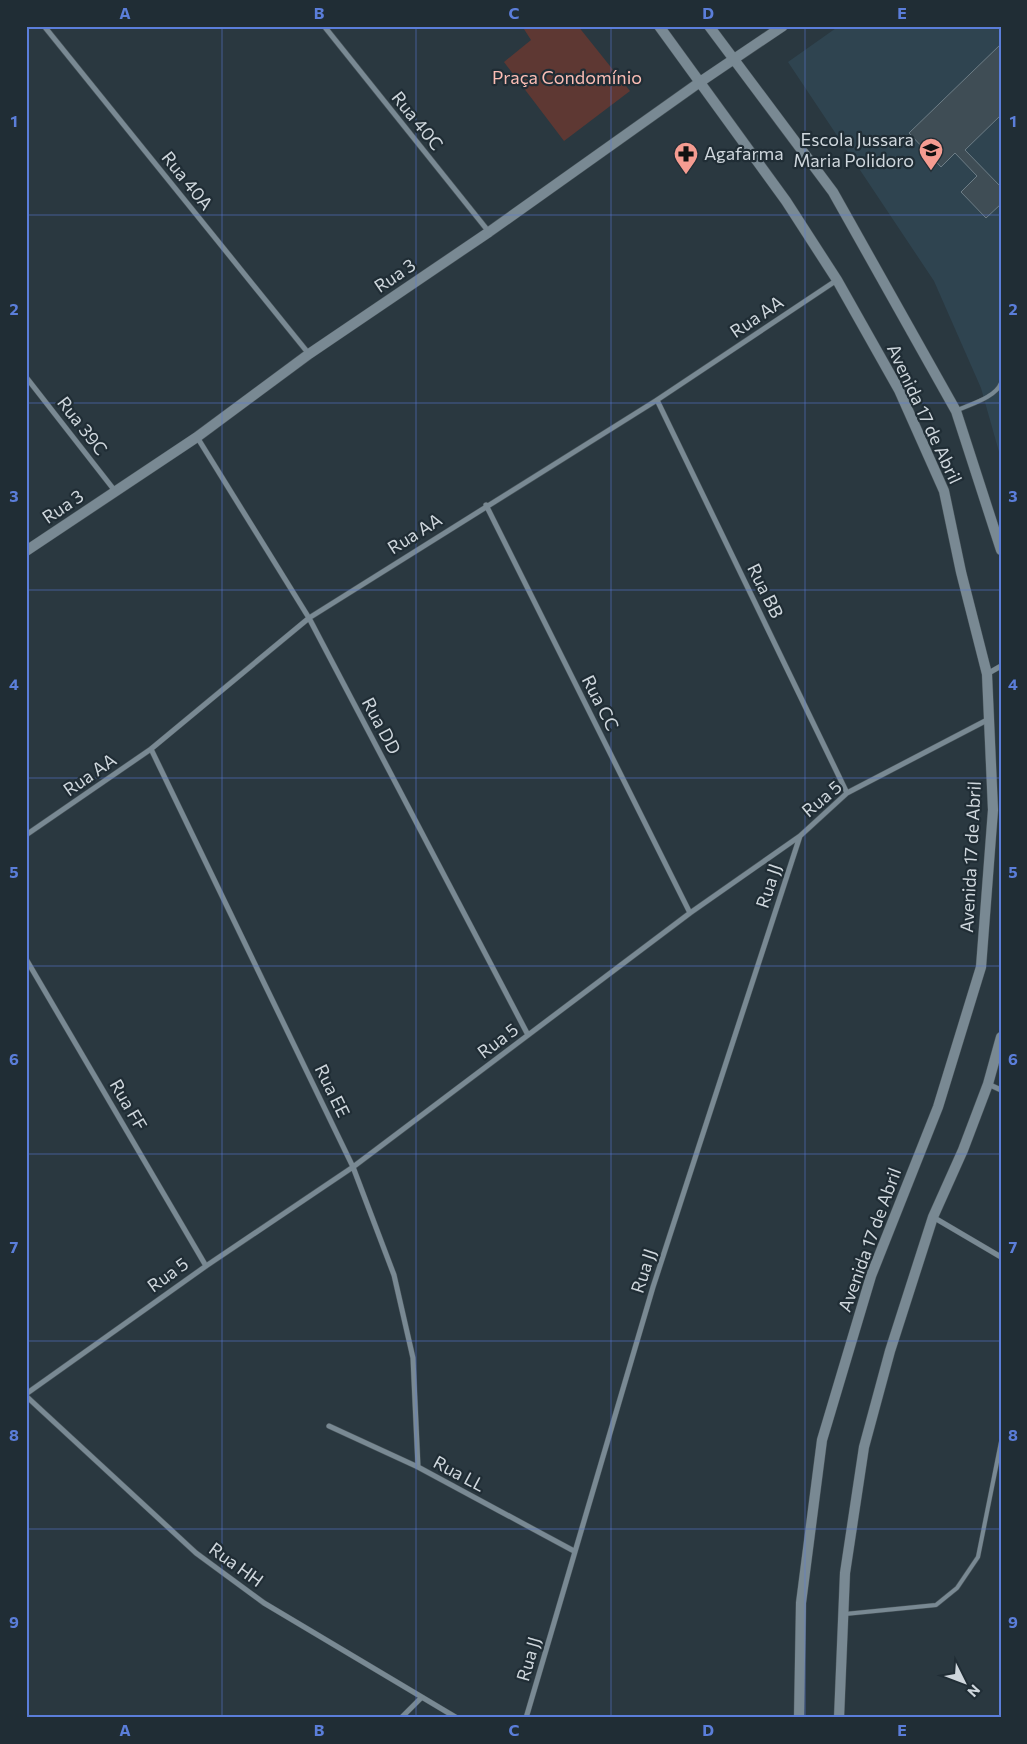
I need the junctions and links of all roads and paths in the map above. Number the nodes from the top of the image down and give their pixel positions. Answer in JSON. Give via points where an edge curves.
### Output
{"nodes":[{"id":1,"x":44,"y":26,"type":"edge"},
{"id":2,"x":324,"y":26,"type":"edge"},
{"id":3,"x":659,"y":26,"type":"edge"},
{"id":4,"x":708,"y":26,"type":"edge"},
{"id":5,"x":783,"y":26,"type":"edge"},
{"id":6,"x":732,"y":61,"type":"junction"},
{"id":7,"x":700,"y":82,"type":"junction"},
{"id":8,"x":489,"y":232,"type":"junction"},
{"id":9,"x":837,"y":280,"type":"junction"},
{"id":10,"x":309,"y":354,"type":"junction"},
{"id":11,"x":26,"y":377,"type":"edge"},
{"id":12,"x":1001,"y":383,"type":"edge"},
{"id":13,"x":657,"y":400,"type":"junction"},
{"id":14,"x":956,"y":411,"type":"junction"},
{"id":15,"x":197,"y":437,"type":"junction"},
{"id":16,"x":115,"y":491,"type":"junction"},
{"id":17,"x":486,"y":505,"type":"junction"},
{"id":18,"x":1001,"y":550,"type":"edge"},
{"id":19,"x":26,"y":552,"type":"edge"},
{"id":20,"x":309,"y":618,"type":"junction"},
{"id":21,"x":1001,"y":666,"type":"edge"},
{"id":22,"x":987,"y":674,"type":"junction"},
{"id":23,"x":990,"y":718,"type":"junction"},
{"id":24,"x":151,"y":749,"type":"junction"},
{"id":25,"x":847,"y":793,"type":"junction"},
{"id":26,"x":26,"y":836,"type":"edge"},
{"id":27,"x":800,"y":836,"type":"junction"},
{"id":28,"x":690,"y":913,"type":"junction"},
{"id":29,"x":26,"y":959,"type":"edge"},
{"id":30,"x":528,"y":1035,"type":"junction"},
{"id":31,"x":1001,"y":1037,"type":"edge"},
{"id":32,"x":988,"y":1084,"type":"junction"},
{"id":33,"x":1001,"y":1090,"type":"edge"},
{"id":34,"x":353,"y":1167,"type":"junction"},
{"id":35,"x":933,"y":1217,"type":"junction"},
{"id":36,"x":1001,"y":1257,"type":"edge"},
{"id":37,"x":206,"y":1266,"type":"junction"},
{"id":38,"x":26,"y":1395,"type":"edge"},
{"id":39,"x":329,"y":1426,"type":"dead end"},
{"id":40,"x":1001,"y":1442,"type":"edge"},
{"id":41,"x":418,"y":1467,"type":"junction"},
{"id":42,"x":574,"y":1551,"type":"junction"},
{"id":43,"x":843,"y":1615,"type":"junction"},
{"id":44,"x":421,"y":1698,"type":"junction"},
{"id":45,"x":401,"y":1718,"type":"edge"},
{"id":46,"x":457,"y":1718,"type":"edge"},
{"id":47,"x":526,"y":1718,"type":"edge"},
{"id":48,"x":799,"y":1718,"type":"edge"},
{"id":49,"x":839,"y":1718,"type":"edge"}],
"edges":[{"from":1,"to":10,"type":"street","name":"Rua 40A"},
{"from":2,"to":8,"type":"street","name":"Rua 40C"},
{"from":3,"to":7,"type":"main road","name":"Avenida 17 de Abril"},
{"from":4,"to":6,"type":"main road","name":"Avenida 17 de Abril"},
{"from":5,"to":6,"type":"main road","name":"Rua 3"},
{"from":6,"to":7,"type":"main road","name":"Rua 3"},
{"from":6,"to":14,"type":"main road","name":"Avenida 17 de Abril","via":[[833,192]]},
{"from":7,"to":8,"type":"main road","name":"Rua 3"},
{"from":7,"to":9,"type":"main road","name":"Avenida 17 de Abril","via":[[786,201]]},
{"from":8,"to":10,"type":"main road","name":"Rua 3"},
{"from":9,"to":13,"type":"street","name":"Rua AA"},
{"from":9,"to":22,"type":"main road","name":"Avenida 17 de Abril","via":[[899,390],[944,491]]},
{"from":10,"to":15,"type":"main road","name":"Rua 3"},
{"from":11,"to":16,"type":"street","name":"Rua 39C"},
{"from":12,"to":14,"type":"lane","via":[[999,388],[981,400]]},
{"from":13,"to":17,"type":"street","name":"Rua AA"},
{"from":13,"to":25,"type":"street","name":"Rua BB"},
{"from":14,"to":18,"type":"main road","name":"Avenida 17 de Abril"},
{"from":15,"to":16,"type":"main road","name":"Rua 3"},
{"from":15,"to":20,"type":"street","name":"Rua DD"},
{"from":16,"to":19,"type":"main road","name":"Rua 3"},
{"from":17,"to":20,"type":"street","name":"Rua AA"},
{"from":17,"to":28,"type":"street","name":"Rua CC"},
{"from":20,"to":24,"type":"street","name":"Rua AA"},
{"from":20,"to":30,"type":"street","name":"Rua DD"},
{"from":21,"to":22,"type":"street"},
{"from":22,"to":23,"type":"main road","name":"Avenida 17 de Abril"},
{"from":23,"to":25,"type":"street","name":"Rua 5"},
{"from":23,"to":48,"type":"main road","name":"Avenida 17 de Abril","via":[[993,810],[982,966],[938,1107],[871,1276],[822,1440],[801,1603]]},
{"from":24,"to":26,"type":"street","name":"Rua AA"},
{"from":24,"to":34,"type":"street","name":"Rua EE"},
{"from":25,"to":27,"type":"street","name":"Rua 5"},
{"from":27,"to":28,"type":"street","name":"Rua 5"},
{"from":27,"to":42,"type":"street","name":"Rua JJ","via":[[653,1287]]},
{"from":28,"to":30,"type":"street","name":"Rua 5"},
{"from":29,"to":37,"type":"street","name":"Rua FF"},
{"from":30,"to":34,"type":"street","name":"Rua 5"},
{"from":31,"to":32,"type":"main road"},
{"from":32,"to":33,"type":"street"},
{"from":32,"to":35,"type":"main road"},
{"from":34,"to":37,"type":"street","name":"Rua 5"},
{"from":34,"to":41,"type":"street","name":"Rua EE","via":[[394,1275],[413,1358]]},
{"from":35,"to":36,"type":"street"},
{"from":35,"to":43,"type":"main road","via":[[890,1351],[864,1447],[845,1574]]},
{"from":37,"to":38,"type":"street","name":"Rua 5"},
{"from":38,"to":44,"type":"street","name":"Rua HH","via":[[196,1553],[264,1603]]},
{"from":39,"to":41,"type":"street","name":"Rua LL"},
{"from":40,"to":43,"type":"lane","via":[[978,1557],[957,1588],[936,1605]]},
{"from":41,"to":42,"type":"street","name":"Rua LL"},
{"from":42,"to":47,"type":"street","name":"Rua JJ"},
{"from":43,"to":49,"type":"main road"},
{"from":44,"to":45,"type":"street"},
{"from":44,"to":46,"type":"street","name":"Rua HH"}]}
